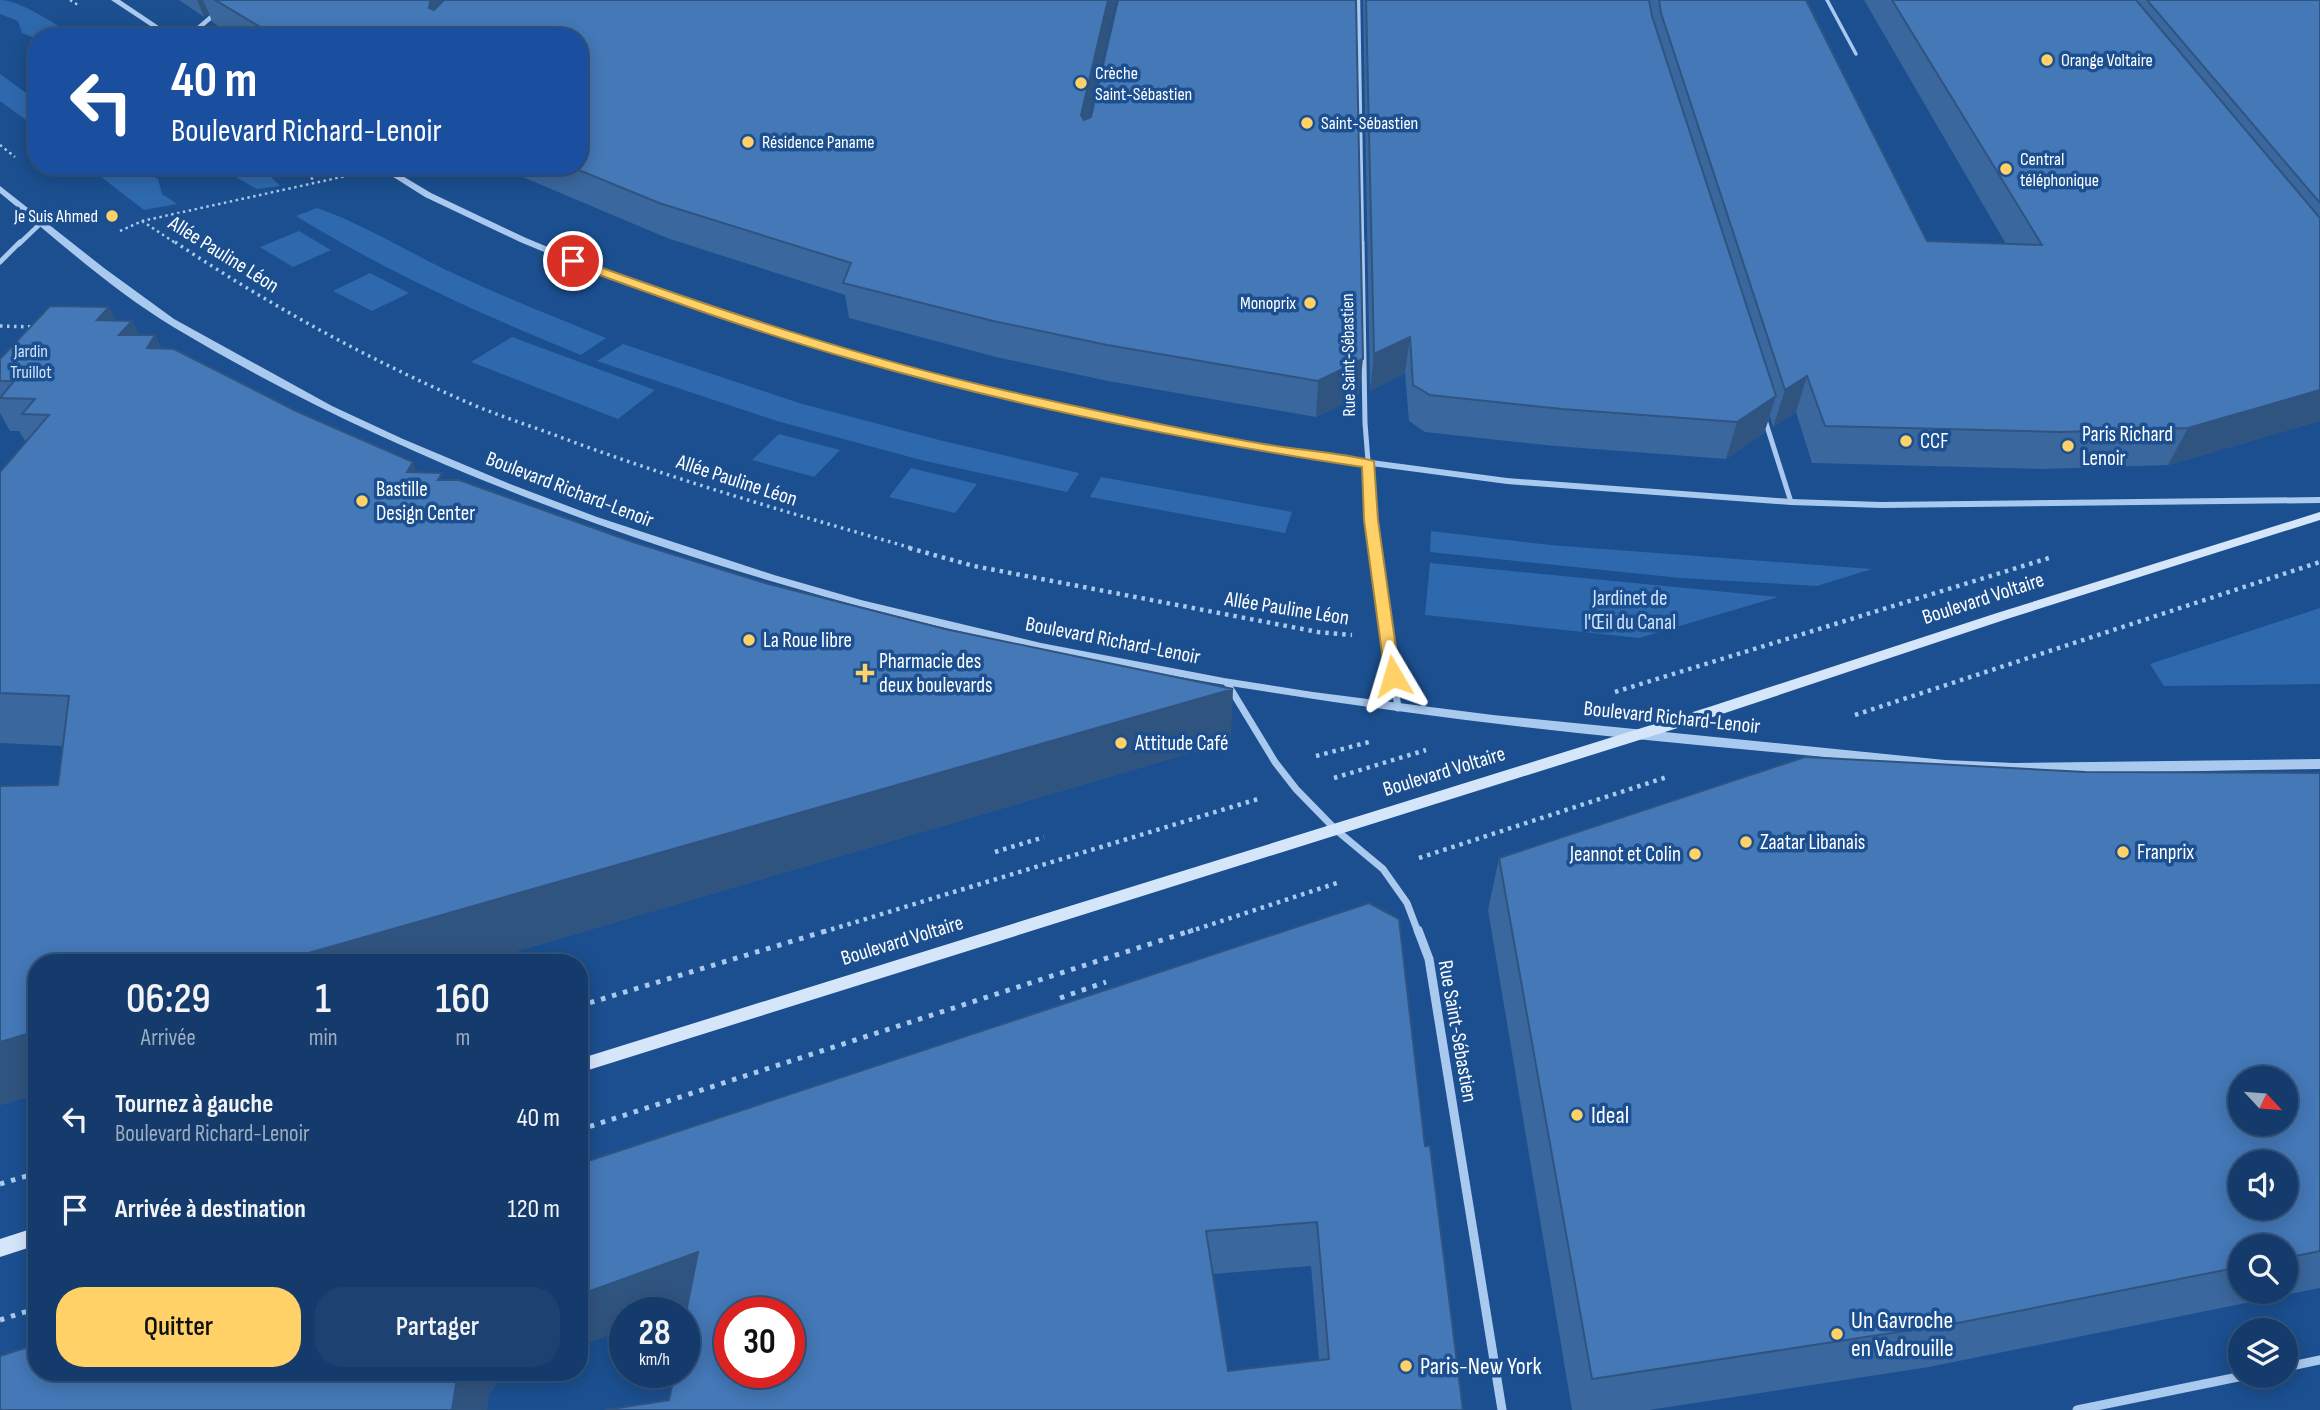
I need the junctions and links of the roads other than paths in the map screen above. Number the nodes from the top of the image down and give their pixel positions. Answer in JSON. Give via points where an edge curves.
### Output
{"nodes":[{"id":1,"x":115,"y":0,"type":"edge"},
{"id":2,"x":231,"y":0,"type":"edge"},
{"id":3,"x":1359,"y":0,"type":"edge"},
{"id":4,"x":1827,"y":0,"type":"edge"},
{"id":5,"x":158,"y":28,"type":"edge"},
{"id":6,"x":198,"y":28,"type":"edge"},
{"id":7,"x":1856,"y":54,"type":"dead end"},
{"id":8,"x":395,"y":175,"type":"edge"},
{"id":9,"x":0,"y":189,"type":"edge"},
{"id":10,"x":42,"y":222,"type":"junction"},
{"id":11,"x":0,"y":262,"type":"edge"},
{"id":12,"x":1763,"y":411,"type":"edge"},
{"id":13,"x":1369,"y":464,"type":"junction"},
{"id":14,"x":2320,"y":500,"type":"edge"},
{"id":15,"x":1791,"y":502,"type":"junction"},
{"id":16,"x":2320,"y":516,"type":"edge"},
{"id":17,"x":1227,"y":683,"type":"junction"},
{"id":18,"x":1398,"y":708,"type":"junction"},
{"id":19,"x":1642,"y":733,"type":"junction"},
{"id":20,"x":2320,"y":764,"type":"edge"},
{"id":21,"x":1335,"y":829,"type":"junction"},
{"id":22,"x":588,"y":1063,"type":"edge"},
{"id":23,"x":28,"y":1239,"type":"edge"},
{"id":24,"x":0,"y":1248,"type":"edge"},
{"id":25,"x":2320,"y":1360,"type":"edge"},
{"id":26,"x":2298,"y":1365,"type":"edge"},
{"id":27,"x":2228,"y":1379,"type":"edge"},
{"id":28,"x":1502,"y":1410,"type":"edge"},
{"id":29,"x":2077,"y":1410,"type":"edge"}],
"edges":[{"from":1,"to":5,"type":"street"},
{"from":2,"to":6,"type":"street"},
{"from":3,"to":13,"type":"street","name":"Rue Saint-Sébastien"},
{"from":4,"to":7,"type":"lane"},
{"from":8,"to":13,"type":"street","via":[[523,240],[598,271],[860,358],[1196,435]]},
{"from":9,"to":10,"type":"street","name":"Boulevard Richard-Lenoir"},
{"from":10,"to":11,"type":"street"},
{"from":10,"to":17,"type":"street","name":"Boulevard Richard-Lenoir","via":[[163,316],[283,385],[411,448],[570,512],[862,605]]},
{"from":12,"to":15,"type":"street"},
{"from":13,"to":15,"type":"street","via":[[1507,481]]},
{"from":13,"to":18,"type":"street","name":"Rue Saint-Sébastien","via":[[1371,520]]},
{"from":14,"to":15,"type":"street"},
{"from":16,"to":19,"type":"main road","name":"Boulevard Voltaire"},
{"from":17,"to":18,"type":"street","name":"Boulevard Richard-Lenoir"},
{"from":17,"to":21,"type":"street","name":"Rue Saint-Sébastien","via":[[1275,762]]},
{"from":18,"to":19,"type":"street","name":"Boulevard Richard-Lenoir"},
{"from":19,"to":20,"type":"street","name":"Boulevard Richard-Lenoir","via":[[1958,766]]},
{"from":19,"to":21,"type":"main road","name":"Boulevard Voltaire"},
{"from":21,"to":22,"type":"main road","name":"Boulevard Voltaire"},
{"from":21,"to":28,"type":"street","name":"Rue Saint-Sébastien","via":[[1383,869],[1406,903],[1429,959]]},
{"from":23,"to":24,"type":"main road"},
{"from":25,"to":26,"type":"street"},
{"from":27,"to":29,"type":"street"}]}
